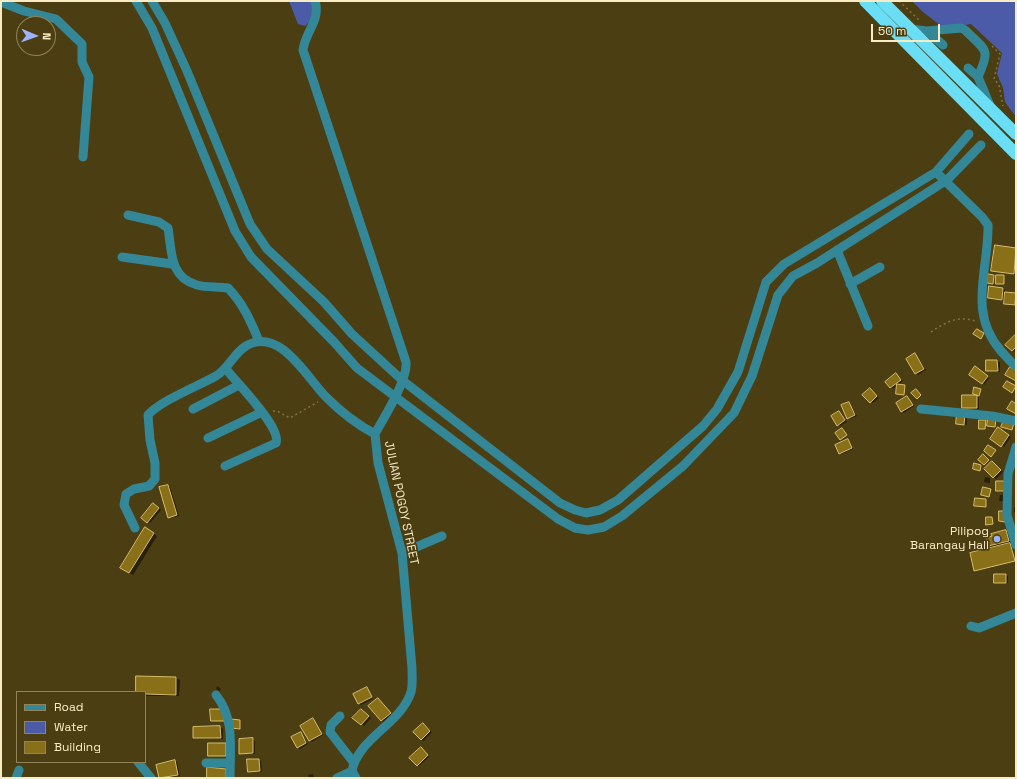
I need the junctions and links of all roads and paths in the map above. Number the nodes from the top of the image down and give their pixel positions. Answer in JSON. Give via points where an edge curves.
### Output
{"nodes":[{"id":1,"x":136,"y":1,"type":"edge"},
{"id":2,"x":152,"y":1,"type":"edge"},
{"id":3,"x":315,"y":1,"type":"edge"},
{"id":4,"x":865,"y":1,"type":"edge"},
{"id":5,"x":882,"y":1,"type":"edge"},
{"id":6,"x":899,"y":1,"type":"edge"},
{"id":7,"x":1,"y":2,"type":"edge"},
{"id":8,"x":910,"y":29,"type":"junction"},
{"id":9,"x":930,"y":30,"type":"junction"},
{"id":10,"x":989,"y":43,"type":"dead end"},
{"id":11,"x":943,"y":45,"type":"dead end"},
{"id":12,"x":968,"y":68,"type":"dead end"},
{"id":13,"x":978,"y":77,"type":"junction"},
{"id":14,"x":1005,"y":109,"type":"dead end"},
{"id":15,"x":992,"y":111,"type":"junction"},
{"id":16,"x":968,"y":134,"type":"dead end"},
{"id":17,"x":1016,"y":134,"type":"edge"},
{"id":18,"x":981,"y":145,"type":"dead end"},
{"id":19,"x":1016,"y":154,"type":"edge"},
{"id":20,"x":83,"y":157,"type":"dead end"},
{"id":21,"x":936,"y":172,"type":"junction"},
{"id":22,"x":947,"y":180,"type":"junction"},
{"id":23,"x":128,"y":215,"type":"dead end"},
{"id":24,"x":837,"y":250,"type":"junction"},
{"id":25,"x":122,"y":257,"type":"dead end"},
{"id":26,"x":172,"y":264,"type":"junction"},
{"id":27,"x":880,"y":267,"type":"dead end"},
{"id":28,"x":850,"y":284,"type":"junction"},
{"id":29,"x":868,"y":326,"type":"dead end"},
{"id":30,"x":986,"y":326,"type":"junction"},
{"id":31,"x":931,"y":332,"type":"dead end"},
{"id":32,"x":259,"y":341,"type":"junction"},
{"id":33,"x":1016,"y":366,"type":"edge"},
{"id":34,"x":226,"y":369,"type":"junction"},
{"id":35,"x":402,"y":380,"type":"junction"},
{"id":36,"x":239,"y":385,"type":"junction"},
{"id":37,"x":396,"y":396,"type":"junction"},
{"id":38,"x":326,"y":397,"type":"junction"},
{"id":39,"x":193,"y":409,"type":"dead end"},
{"id":40,"x":921,"y":409,"type":"dead end"},
{"id":41,"x":262,"y":412,"type":"junction"},
{"id":42,"x":1016,"y":421,"type":"edge"},
{"id":43,"x":375,"y":434,"type":"junction"},
{"id":44,"x":208,"y":438,"type":"dead end"},
{"id":45,"x":1016,"y":448,"type":"edge"},
{"id":46,"x":225,"y":466,"type":"dead end"},
{"id":47,"x":135,"y":528,"type":"dead end"},
{"id":48,"x":442,"y":536,"type":"dead end"},
{"id":49,"x":1016,"y":545,"type":"edge"},
{"id":50,"x":402,"y":553,"type":"junction"},
{"id":51,"x":1016,"y":613,"type":"edge"},
{"id":52,"x":971,"y":626,"type":"dead end"},
{"id":53,"x":216,"y":695,"type":"dead end"},
{"id":54,"x":340,"y":716,"type":"dead end"},
{"id":55,"x":139,"y":763,"type":"edge"},
{"id":56,"x":206,"y":763,"type":"dead end"},
{"id":57,"x":230,"y":763,"type":"junction"},
{"id":58,"x":354,"y":771,"type":"edge"},
{"id":59,"x":151,"y":778,"type":"edge"},
{"id":60,"x":230,"y":778,"type":"edge"},
{"id":61,"x":337,"y":778,"type":"edge"}],
"edges":[{"from":1,"to":37,"type":"street","via":[[155,35],[235,231],[251,257],[357,368]]},
{"from":2,"to":35,"type":"street","via":[[166,23],[181,57],[250,224],[267,248],[324,302],[352,334]]},
{"from":3,"to":35,"type":"street","via":[[318,9],[316,19],[303,50],[406,362],[407,369]]},
{"from":4,"to":19,"type":"highway"},
{"from":5,"to":8,"type":"highway"},
{"from":6,"to":9,"type":"path"},
{"from":7,"to":20,"type":"street","via":[[56,19],[82,44],[82,62],[89,77]]},
{"from":8,"to":9,"type":"street"},
{"from":8,"to":15,"type":"highway"},
{"from":9,"to":11,"type":"street"},
{"from":9,"to":13,"type":"street","via":[[961,28],[986,50],[987,56]]},
{"from":10,"to":14,"type":"path","via":[[1000,54],[994,79],[999,85],[1001,102]]},
{"from":12,"to":13,"type":"street"},
{"from":13,"to":15,"type":"street"},
{"from":15,"to":17,"type":"highway"},
{"from":16,"to":21,"type":"street"},
{"from":18,"to":22,"type":"street"},
{"from":21,"to":22,"type":"street"},
{"from":21,"to":35,"type":"street","via":[[784,264],[766,282],[738,372],[717,409],[703,426],[665,460],[618,500],[600,510],[586,513],[560,503]]},
{"from":22,"to":24,"type":"street"},
{"from":22,"to":30,"type":"street","via":[[988,225],[980,291]]},
{"from":23,"to":26,"type":"street","via":[[158,222],[168,228]]},
{"from":24,"to":28,"type":"street"},
{"from":24,"to":37,"type":"street","via":[[793,276],[778,295],[752,376],[734,413],[683,466],[622,516],[604,526],[588,530],[575,528],[558,519]]},
{"from":25,"to":26,"type":"street"},
{"from":26,"to":32,"type":"street","via":[[186,280],[196,285],[228,288],[248,315]]},
{"from":27,"to":28,"type":"street"},
{"from":28,"to":29,"type":"street"},
{"from":30,"to":31,"type":"path","via":[[971,320],[956,320],[945,323]]},
{"from":30,"to":33,"type":"street","via":[[994,343]]},
{"from":32,"to":34,"type":"street","via":[[245,346]]},
{"from":32,"to":38,"type":"street","name":"JULIAN POGOY STREET","via":[[271,342],[283,349]]},
{"from":34,"to":36,"type":"street"},
{"from":34,"to":47,"type":"street","via":[[155,407],[148,415],[155,479],[149,486],[134,489],[126,494],[124,505]]},
{"from":35,"to":37,"type":"street"},
{"from":36,"to":39,"type":"street"},
{"from":36,"to":41,"type":"street"},
{"from":37,"to":43,"type":"street"},
{"from":38,"to":41,"type":"path","via":[[290,418],[277,411]]},
{"from":38,"to":43,"type":"street","name":"JULIAN POGOY STREET","via":[[357,425]]},
{"from":40,"to":42,"type":"street"},
{"from":41,"to":44,"type":"street"},
{"from":41,"to":46,"type":"street","via":[[276,434],[276,443]]},
{"from":43,"to":50,"type":"street","name":"JULIAN POGOY STREET","via":[[378,463]]},
{"from":45,"to":49,"type":"street","via":[[1008,474],[1007,515]]},
{"from":48,"to":50,"type":"street"},
{"from":50,"to":58,"type":"street","name":"JULIAN POGOY STREET","via":[[412,668],[411,694],[403,707],[365,747]]},
{"from":51,"to":52,"type":"street","via":[[979,628]]},
{"from":53,"to":57,"type":"street","via":[[228,713]]},
{"from":54,"to":58,"type":"street","via":[[331,725],[330,732]]},
{"from":55,"to":59,"type":"street"},
{"from":56,"to":57,"type":"street"},
{"from":57,"to":60,"type":"street"},
{"from":58,"to":61,"type":"street"}]}
